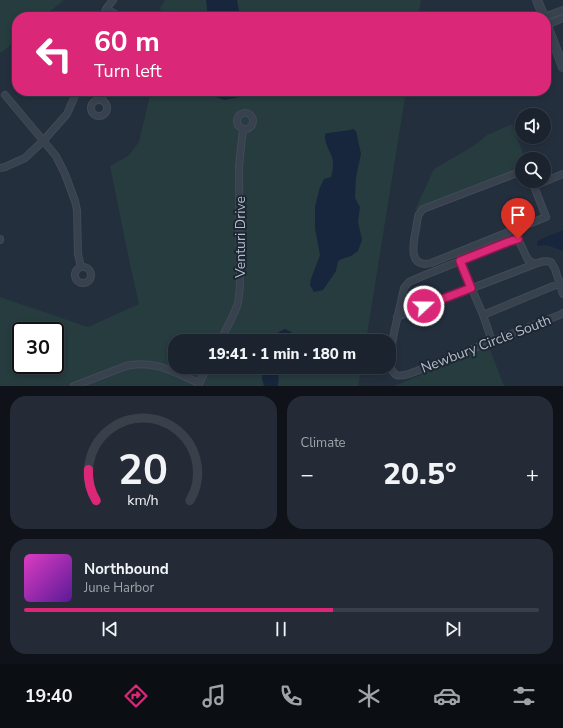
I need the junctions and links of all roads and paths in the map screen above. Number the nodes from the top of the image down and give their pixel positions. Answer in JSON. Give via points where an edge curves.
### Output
{"nodes":[{"id":1,"x":113,"y":0,"type":"edge"},
{"id":2,"x":537,"y":0,"type":"edge"},
{"id":3,"x":106,"y":8,"type":"junction"},
{"id":4,"x":563,"y":10,"type":"edge"},
{"id":5,"x":105,"y":12,"type":"edge"},
{"id":6,"x":113,"y":12,"type":"edge"},
{"id":7,"x":542,"y":12,"type":"edge"},
{"id":8,"x":551,"y":14,"type":"edge"},
{"id":9,"x":563,"y":18,"type":"edge"},
{"id":10,"x":551,"y":22,"type":"edge"},
{"id":11,"x":551,"y":37,"type":"edge"},
{"id":12,"x":563,"y":67,"type":"edge"},
{"id":13,"x":5,"y":95,"type":"dead end"},
{"id":14,"x":75,"y":96,"type":"edge"},
{"id":15,"x":102,"y":96,"type":"edge"},
{"id":16,"x":103,"y":101,"type":"dead end"},
{"id":17,"x":243,"y":129,"type":"dead end"},
{"id":18,"x":44,"y":140,"type":"junction"},
{"id":19,"x":0,"y":168,"type":"edge"},
{"id":20,"x":515,"y":174,"type":"edge"},
{"id":21,"x":563,"y":174,"type":"edge"},
{"id":22,"x":551,"y":178,"type":"edge"},
{"id":23,"x":535,"y":188,"type":"edge"},
{"id":24,"x":515,"y":229,"type":"junction"},
{"id":25,"x":518,"y":239,"type":"junction"},
{"id":26,"x":460,"y":261,"type":"junction"},
{"id":27,"x":535,"y":264,"type":"junction"},
{"id":28,"x":81,"y":267,"type":"dead end"},
{"id":29,"x":561,"y":283,"type":"edge"},
{"id":30,"x":471,"y":288,"type":"junction"},
{"id":31,"x":563,"y":294,"type":"edge"},
{"id":32,"x":563,"y":313,"type":"edge"},
{"id":33,"x":483,"y":315,"type":"junction"},
{"id":34,"x":397,"y":317,"type":"junction"},
{"id":35,"x":224,"y":334,"type":"edge"},
{"id":36,"x":394,"y":334,"type":"edge"},
{"id":37,"x":492,"y":341,"type":"junction"},
{"id":38,"x":204,"y":374,"type":"edge"},
{"id":39,"x":395,"y":374,"type":"edge"},
{"id":40,"x":198,"y":385,"type":"edge"},
{"id":41,"x":74,"y":386,"type":"edge"}],
"edges":[{"from":1,"to":3,"type":"street"},
{"from":2,"to":7,"type":"street"},
{"from":3,"to":5,"type":"street"},
{"from":3,"to":6,"type":"street"},
{"from":4,"to":8,"type":"street"},
{"from":9,"to":10,"type":"street"},
{"from":11,"to":12,"type":"street"},
{"from":13,"to":18,"type":"street"},
{"from":14,"to":18,"type":"street","via":[[67,114]]},
{"from":15,"to":16,"type":"street"},
{"from":17,"to":35,"type":"street","name":"Venturi Drive","via":[[239,166],[239,293],[235,311]]},
{"from":18,"to":19,"type":"street","via":[[25,158]]},
{"from":18,"to":28,"type":"street","via":[[56,156],[75,201]]},
{"from":20,"to":24,"type":"street","via":[[423,209],[419,213],[415,233],[414,255],[417,261],[426,264]]},
{"from":21,"to":22,"type":"street"},
{"from":23,"to":24,"type":"street","via":[[546,217]]},
{"from":24,"to":25,"type":"street"},
{"from":25,"to":26,"type":"street"},
{"from":25,"to":27,"type":"street","via":[[528,260]]},
{"from":26,"to":30,"type":"street"},
{"from":26,"to":34,"type":"street","via":[[409,282],[404,288]]},
{"from":27,"to":29,"type":"street","via":[[542,261],[551,262]]},
{"from":27,"to":30,"type":"street"},
{"from":29,"to":31,"type":"street"},
{"from":29,"to":33,"type":"street"},
{"from":30,"to":33,"type":"street"},
{"from":30,"to":34,"type":"street"},
{"from":32,"to":37,"type":"street","name":"Newbury Circle South"},
{"from":33,"to":37,"type":"street"},
{"from":34,"to":36,"type":"street"},
{"from":37,"to":39,"type":"street","name":"Newbury Circle South","via":[[409,374]]},
{"from":38,"to":40,"type":"street"},
{"from":40,"to":41,"type":"street","via":[[165,368],[135,364]]}]}
